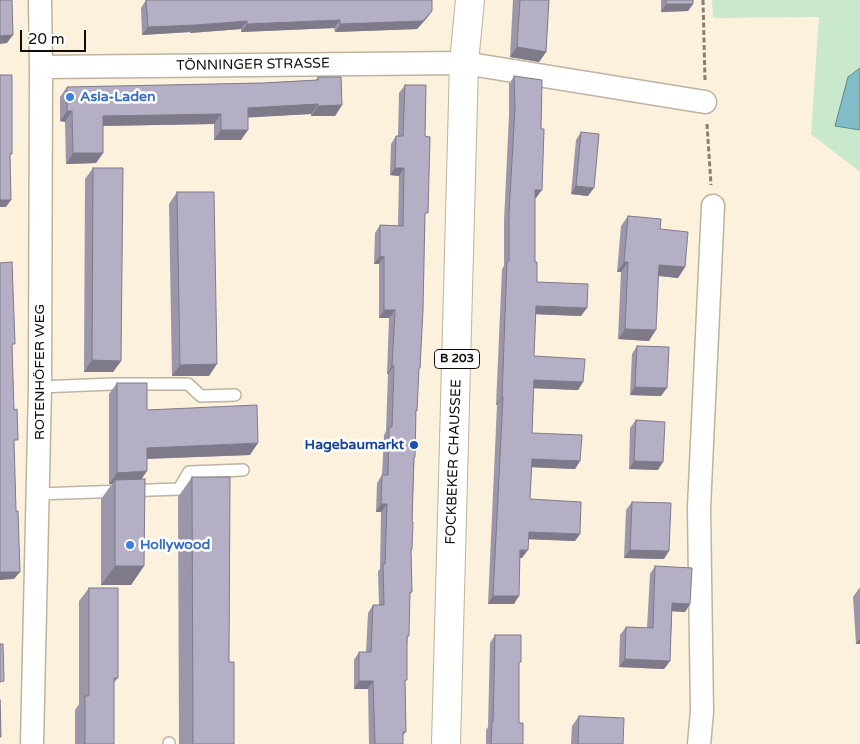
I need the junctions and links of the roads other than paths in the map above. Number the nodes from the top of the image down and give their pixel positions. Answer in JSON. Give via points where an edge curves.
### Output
{"nodes":[{"id":1,"x":40,"y":0,"type":"edge"},
{"id":2,"x":470,"y":0,"type":"edge"},
{"id":3,"x":464,"y":63,"type":"junction"},
{"id":4,"x":41,"y":67,"type":"junction"},
{"id":5,"x":705,"y":102,"type":"dead end"},
{"id":6,"x":713,"y":206,"type":"dead end"},
{"id":7,"x":40,"y":387,"type":"junction"},
{"id":8,"x":235,"y":395,"type":"dead end"},
{"id":9,"x":243,"y":470,"type":"dead end"},
{"id":10,"x":38,"y":494,"type":"junction"},
{"id":11,"x":32,"y":744,"type":"edge"},
{"id":12,"x":446,"y":744,"type":"edge"},
{"id":13,"x":700,"y":744,"type":"edge"}],
"edges":[{"from":1,"to":4,"type":"street","name":"ROTENHÖFER WEG"},
{"from":2,"to":3,"type":"main road","name":"FOCKBEKER CHAUSSEE","number":"B 203"},
{"from":3,"to":4,"type":"street","name":"TÖNNINGER STRASSE"},
{"from":3,"to":5,"type":"street","name":"TÖNNINGER STRASSE"},
{"from":3,"to":12,"type":"main road","name":"FOCKBEKER CHAUSSEE","number":"B 203"},
{"from":4,"to":7,"type":"street","name":"ROTENHÖFER WEG"},
{"from":6,"to":13,"type":"street","via":[[700,508]]},
{"from":7,"to":8,"type":"lane","via":[[188,384],[201,396]]},
{"from":7,"to":10,"type":"street","name":"ROTENHÖFER WEG"},
{"from":9,"to":10,"type":"lane","via":[[189,472],[179,489]]},
{"from":10,"to":11,"type":"street","name":"ROTENHÖFER WEG"}]}
